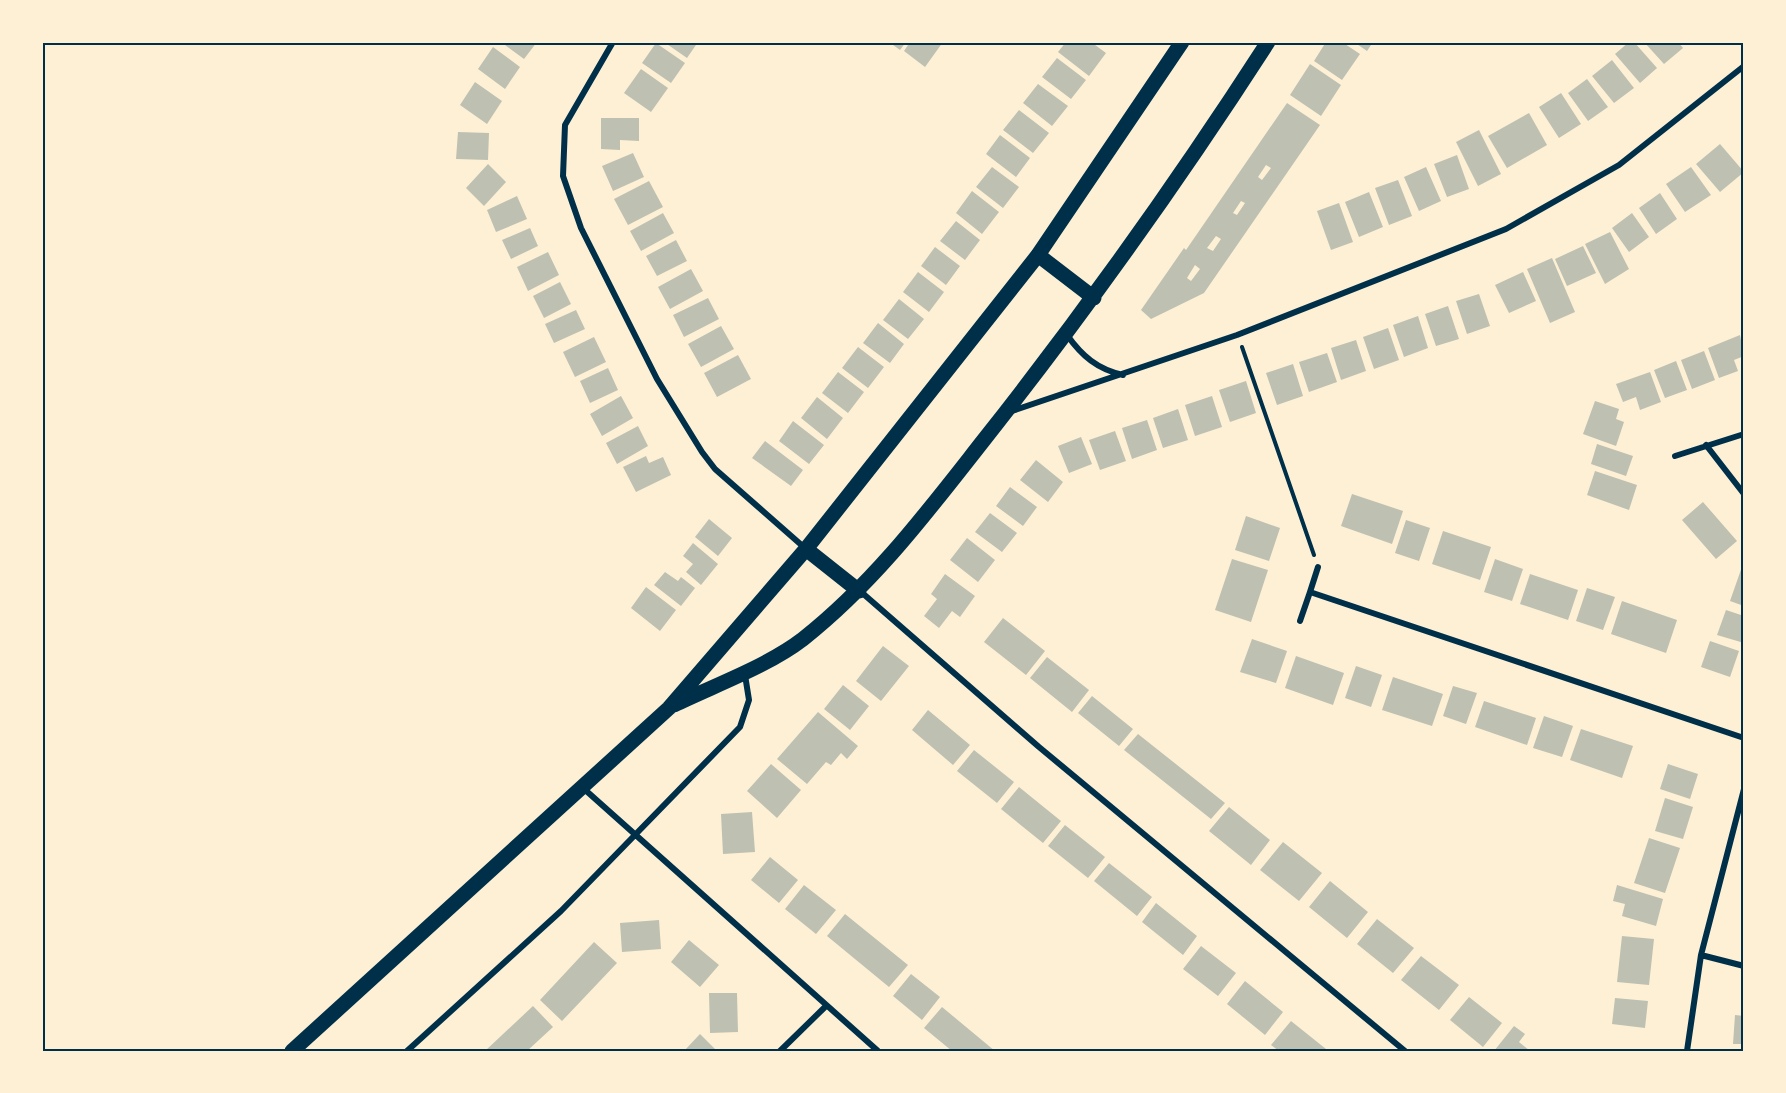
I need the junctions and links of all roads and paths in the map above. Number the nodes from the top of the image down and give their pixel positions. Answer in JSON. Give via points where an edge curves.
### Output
{"nodes":[{"id":1,"x":613,"y":42,"type":"edge"},
{"id":2,"x":1182,"y":42,"type":"edge"},
{"id":3,"x":1269,"y":42,"type":"edge"},
{"id":4,"x":1744,"y":66,"type":"edge"},
{"id":5,"x":1038,"y":255,"type":"junction"},
{"id":6,"x":1094,"y":298,"type":"junction"},
{"id":7,"x":1067,"y":335,"type":"junction"},
{"id":8,"x":1237,"y":335,"type":"junction"},
{"id":9,"x":1123,"y":375,"type":"junction"},
{"id":10,"x":1005,"y":413,"type":"junction"},
{"id":11,"x":1744,"y":434,"type":"edge"},
{"id":12,"x":1706,"y":445,"type":"junction"},
{"id":13,"x":1675,"y":456,"type":"dead end"},
{"id":14,"x":1744,"y":494,"type":"edge"},
{"id":15,"x":806,"y":549,"type":"junction"},
{"id":16,"x":1318,"y":567,"type":"joint"},
{"id":17,"x":859,"y":591,"type":"junction"},
{"id":18,"x":1310,"y":592,"type":"junction"},
{"id":19,"x":1300,"y":621,"type":"dead end"},
{"id":20,"x":745,"y":671,"type":"junction"},
{"id":21,"x":669,"y":708,"type":"junction"},
{"id":22,"x":1744,"y":738,"type":"edge"},
{"id":23,"x":583,"y":788,"type":"junction"},
{"id":24,"x":1744,"y":789,"type":"edge"},
{"id":25,"x":635,"y":835,"type":"junction"},
{"id":26,"x":1701,"y":955,"type":"junction"},
{"id":27,"x":1744,"y":966,"type":"edge"},
{"id":28,"x":826,"y":1006,"type":"junction"},
{"id":29,"x":292,"y":1051,"type":"edge"},
{"id":30,"x":407,"y":1051,"type":"edge"},
{"id":31,"x":780,"y":1051,"type":"edge"},
{"id":32,"x":878,"y":1051,"type":"edge"},
{"id":33,"x":1405,"y":1051,"type":"edge"},
{"id":34,"x":1687,"y":1051,"type":"edge"}],
"edges":[{"from":1,"to":15,"type":"street","via":[[565,125],[563,176],[581,228],[657,379],[702,452],[715,469]]},
{"from":2,"to":5,"type":"main road"},
{"from":3,"to":6,"type":"main road"},
{"from":4,"to":8,"type":"street","via":[[1619,165],[1506,229]]},
{"from":5,"to":6,"type":"main road"},
{"from":5,"to":15,"type":"main road"},
{"from":6,"to":7,"type":"main road"},
{"from":7,"to":9,"type":"street","via":[[1080,353],[1104,371]]},
{"from":7,"to":10,"type":"main road"},
{"from":8,"to":9,"type":"street"},
{"from":8,"to":16,"type":"path"},
{"from":9,"to":10,"type":"street"},
{"from":10,"to":17,"type":"main road"},
{"from":11,"to":12,"type":"street"},
{"from":12,"to":13,"type":"street"},
{"from":12,"to":14,"type":"street"},
{"from":15,"to":17,"type":"main road"},
{"from":15,"to":21,"type":"main road"},
{"from":16,"to":18,"type":"street"},
{"from":17,"to":20,"type":"main road","via":[[802,640]]},
{"from":17,"to":33,"type":"street","via":[[1039,747]]},
{"from":18,"to":19,"type":"street"},
{"from":18,"to":22,"type":"street"},
{"from":20,"to":21,"type":"main road"},
{"from":20,"to":25,"type":"street","via":[[748,700],[740,727]]},
{"from":21,"to":23,"type":"main road"},
{"from":23,"to":25,"type":"street"},
{"from":23,"to":29,"type":"main road"},
{"from":24,"to":26,"type":"street"},
{"from":25,"to":28,"type":"street"},
{"from":25,"to":30,"type":"street","via":[[561,911]]},
{"from":26,"to":27,"type":"street"},
{"from":26,"to":34,"type":"street"},
{"from":28,"to":31,"type":"street"},
{"from":28,"to":32,"type":"street"}]}
